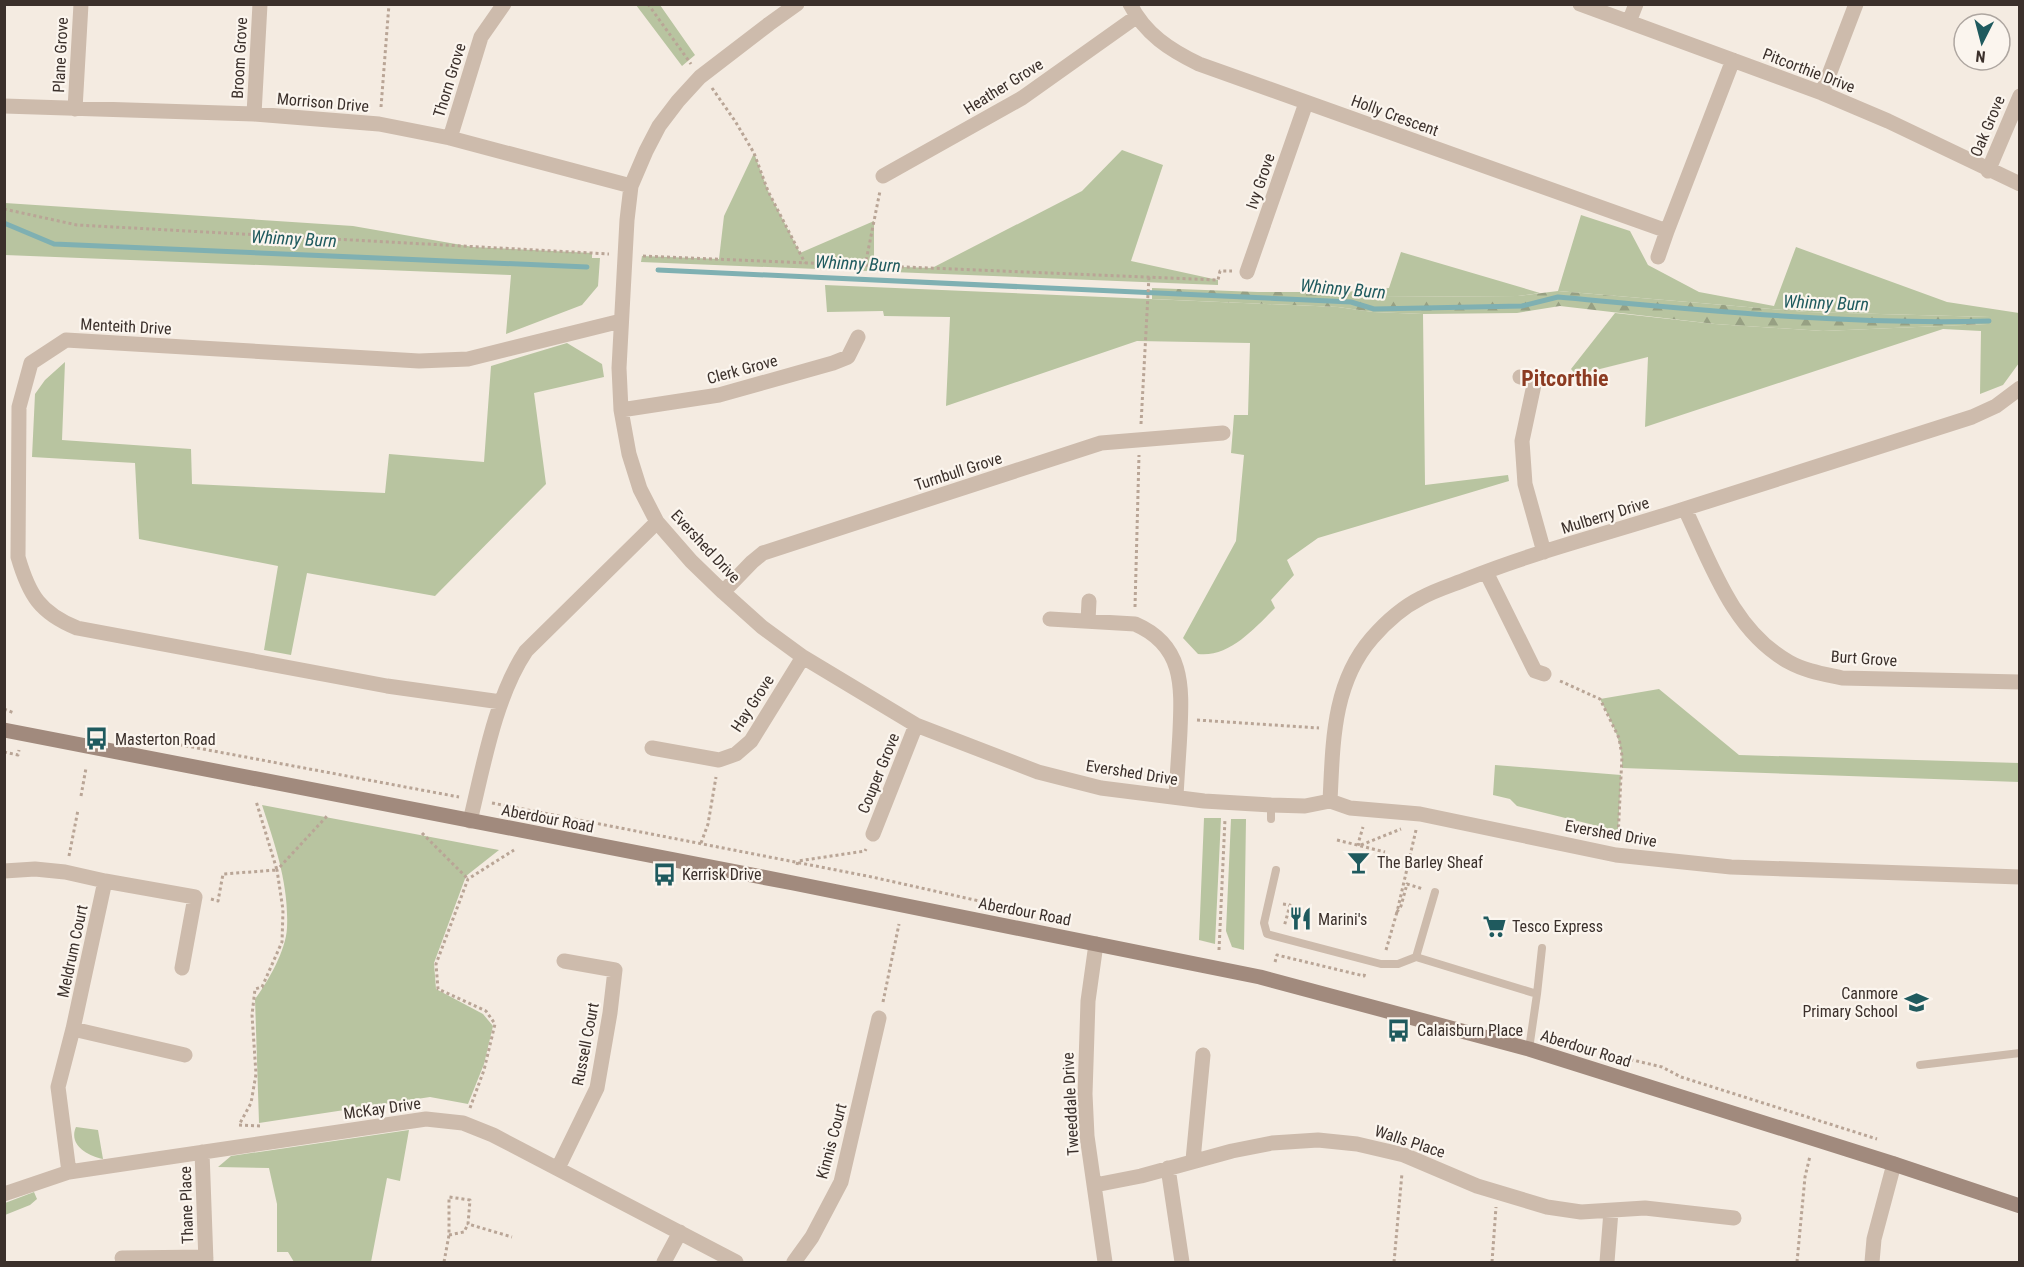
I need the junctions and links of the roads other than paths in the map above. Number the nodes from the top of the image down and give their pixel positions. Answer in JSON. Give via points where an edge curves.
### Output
{"nodes":[{"id":1,"x":81,"y":4,"type":"edge"},
{"id":2,"x":260,"y":4,"type":"edge"},
{"id":3,"x":504,"y":4,"type":"edge"},
{"id":4,"x":797,"y":4,"type":"edge"},
{"id":5,"x":1580,"y":4,"type":"edge"},
{"id":6,"x":1636,"y":4,"type":"edge"},
{"id":7,"x":1856,"y":4,"type":"edge"},
{"id":8,"x":1133,"y":11,"type":"edge"},
{"id":9,"x":1629,"y":22,"type":"junction"},
{"id":10,"x":1733,"y":60,"type":"junction"},
{"id":11,"x":1822,"y":93,"type":"junction"},
{"id":12,"x":2019,"y":96,"type":"edge"},
{"id":13,"x":1306,"y":103,"type":"junction"},
{"id":14,"x":4,"y":106,"type":"edge"},
{"id":15,"x":75,"y":109,"type":"junction"},
{"id":16,"x":254,"y":114,"type":"junction"},
{"id":17,"x":450,"y":138,"type":"junction"},
{"id":18,"x":1988,"y":171,"type":"junction"},
{"id":19,"x":883,"y":176,"type":"road end"},
{"id":20,"x":2019,"y":184,"type":"edge"},
{"id":21,"x":631,"y":186,"type":"junction"},
{"id":22,"x":1667,"y":231,"type":"junction"},
{"id":23,"x":1658,"y":257,"type":"dead end"},
{"id":24,"x":1247,"y":272,"type":"road end"},
{"id":25,"x":621,"y":321,"type":"junction"},
{"id":26,"x":858,"y":337,"type":"dead end"},
{"id":27,"x":1535,"y":379,"type":"dead end"},
{"id":28,"x":2019,"y":388,"type":"edge"},
{"id":29,"x":621,"y":410,"type":"junction"},
{"id":30,"x":1223,"y":433,"type":"dead end"},
{"id":31,"x":1685,"y":509,"type":"junction"},
{"id":32,"x":657,"y":522,"type":"junction"},
{"id":33,"x":1544,"y":552,"type":"junction"},
{"id":34,"x":1486,"y":572,"type":"junction"},
{"id":35,"x":723,"y":592,"type":"junction"},
{"id":36,"x":1089,"y":601,"type":"dead end"},
{"id":37,"x":1050,"y":619,"type":"dead end"},
{"id":38,"x":1088,"y":621,"type":"junction"},
{"id":39,"x":803,"y":657,"type":"junction"},
{"id":40,"x":1544,"y":674,"type":"road end"},
{"id":41,"x":2019,"y":682,"type":"edge"},
{"id":42,"x":501,"y":702,"type":"junction"},
{"id":43,"x":916,"y":725,"type":"junction"},
{"id":44,"x":4,"y":730,"type":"edge"},
{"id":45,"x":652,"y":748,"type":"dead end"},
{"id":46,"x":1176,"y":797,"type":"junction"},
{"id":47,"x":1330,"y":801,"type":"junction"},
{"id":48,"x":470,"y":821,"type":"junction"},
{"id":49,"x":873,"y":834,"type":"road end"},
{"id":50,"x":1276,"y":870,"type":"dead end"},
{"id":51,"x":4,"y":871,"type":"edge"},
{"id":52,"x":2019,"y":877,"type":"edge"},
{"id":53,"x":105,"y":881,"type":"junction"},
{"id":54,"x":1434,"y":892,"type":"road end"},
{"id":55,"x":1096,"y":944,"type":"junction"},
{"id":56,"x":1542,"y":948,"type":"dead end"},
{"id":57,"x":1416,"y":957,"type":"junction"},
{"id":58,"x":564,"y":960,"type":"dead end"},
{"id":59,"x":182,"y":968,"type":"dead end"},
{"id":60,"x":1538,"y":994,"type":"junction"},
{"id":61,"x":879,"y":1018,"type":"road end"},
{"id":62,"x":73,"y":1029,"type":"junction"},
{"id":63,"x":1529,"y":1049,"type":"junction"},
{"id":64,"x":2019,"y":1053,"type":"edge"},
{"id":65,"x":185,"y":1055,"type":"dead end"},
{"id":66,"x":1203,"y":1055,"type":"dead end"},
{"id":67,"x":1920,"y":1065,"type":"dead end"},
{"id":68,"x":202,"y":1152,"type":"junction"},
{"id":69,"x":1193,"y":1160,"type":"junction"},
{"id":70,"x":1894,"y":1164,"type":"junction"},
{"id":71,"x":558,"y":1168,"type":"junction"},
{"id":72,"x":1168,"y":1168,"type":"junction"},
{"id":73,"x":69,"y":1172,"type":"junction"},
{"id":74,"x":1095,"y":1185,"type":"junction"},
{"id":75,"x":4,"y":1194,"type":"edge"},
{"id":76,"x":2019,"y":1206,"type":"edge"},
{"id":77,"x":1611,"y":1211,"type":"junction"},
{"id":78,"x":1734,"y":1218,"type":"dead end"},
{"id":79,"x":680,"y":1232,"type":"junction"},
{"id":80,"x":122,"y":1258,"type":"dead end"},
{"id":81,"x":206,"y":1260,"type":"edge"},
{"id":82,"x":664,"y":1263,"type":"edge"},
{"id":83,"x":736,"y":1263,"type":"edge"},
{"id":84,"x":794,"y":1263,"type":"edge"},
{"id":85,"x":1105,"y":1263,"type":"edge"},
{"id":86,"x":1182,"y":1263,"type":"edge"},
{"id":87,"x":1607,"y":1263,"type":"edge"},
{"id":88,"x":1872,"y":1263,"type":"edge"}],
"edges":[{"from":1,"to":15,"type":"street","name":"Plane Grove"},
{"from":2,"to":16,"type":"street","name":"Broom Grove"},
{"from":3,"to":17,"type":"street","name":"Thorn Grove","via":[[481,37]]},
{"from":4,"to":21,"type":"street","via":[[702,76],[678,101],[659,126]]},
{"from":5,"to":9,"type":"street","name":"Pitcorthie Drive"},
{"from":6,"to":9,"type":"street"},
{"from":7,"to":11,"type":"street"},
{"from":8,"to":13,"type":"street","name":"Holly Crescent","via":[[1155,38],[1178,54]]},
{"from":8,"to":19,"type":"street","name":"Heather Grove","via":[[1022,98]]},
{"from":9,"to":10,"type":"street","name":"Pitcorthie Drive"},
{"from":10,"to":11,"type":"street","name":"Pitcorthie Drive"},
{"from":10,"to":22,"type":"street"},
{"from":11,"to":18,"type":"street","name":"Pitcorthie Drive"},
{"from":12,"to":18,"type":"street","name":"Oak Grove"},
{"from":13,"to":22,"type":"street","name":"Holly Crescent"},
{"from":13,"to":24,"type":"street","name":"Ivy Grove"},
{"from":14,"to":15,"type":"street","name":"Morrison Drive"},
{"from":15,"to":16,"type":"street","name":"Morrison Drive"},
{"from":16,"to":17,"type":"street","name":"Morrison Drive","via":[[379,124]]},
{"from":17,"to":21,"type":"street","name":"Morrison Drive"},
{"from":18,"to":20,"type":"street","name":"Pitcorthie Drive"},
{"from":21,"to":25,"type":"street","name":"Evershed Drive"},
{"from":22,"to":23,"type":"street"},
{"from":25,"to":29,"type":"street","name":"Evershed Drive"},
{"from":25,"to":42,"type":"street","name":"Menteith Drive","via":[[468,359],[419,361],[66,340],[31,363],[19,407],[18,557],[33,597],[45,611],[77,628],[387,686]]},
{"from":26,"to":29,"type":"street","name":"Clerk Grove","via":[[848,357],[833,363],[719,395]]},
{"from":27,"to":33,"type":"street","via":[[1522,441],[1525,484]]},
{"from":28,"to":31,"type":"street","name":"Mulberry Drive","via":[[1996,406],[1972,417]]},
{"from":29,"to":32,"type":"street","name":"Evershed Drive","via":[[629,454]]},
{"from":30,"to":35,"type":"street","name":"Turnbull Grove","via":[[1101,443],[763,553]]},
{"from":31,"to":33,"type":"street","name":"Mulberry Drive"},
{"from":31,"to":41,"type":"street","name":"Burt Grove","via":[[1727,598],[1767,647],[1790,662],[1842,678]]},
{"from":32,"to":35,"type":"street","name":"Evershed Drive"},
{"from":32,"to":42,"type":"street","via":[[526,651]]},
{"from":33,"to":34,"type":"street","name":"Mulberry Drive"},
{"from":34,"to":40,"type":"street","via":[[1535,671]]},
{"from":34,"to":47,"type":"street","name":"Mulberry Drive","via":[[1421,598],[1372,638],[1353,664],[1333,729]]},
{"from":35,"to":39,"type":"street","name":"Evershed Drive"},
{"from":36,"to":38,"type":"street"},
{"from":37,"to":38,"type":"street"},
{"from":38,"to":46,"type":"street","via":[[1135,624],[1147,629],[1165,646],[1178,667],[1182,689]]},
{"from":39,"to":43,"type":"street","name":"Evershed Drive"},
{"from":39,"to":45,"type":"street","name":"Hay Grove","via":[[751,741],[736,754],[719,760]]},
{"from":42,"to":48,"type":"street"},
{"from":43,"to":46,"type":"street","name":"Evershed Drive","via":[[1038,772],[1101,788]]},
{"from":43,"to":49,"type":"street","name":"Couper Grove"},
{"from":44,"to":48,"type":"main road","name":"Aberdour Road"},
{"from":46,"to":47,"type":"street","name":"Evershed Drive","via":[[1271,812]]},
{"from":47,"to":52,"type":"street","name":"Evershed Drive","via":[[1350,807],[1413,813],[1616,855],[1731,867]]},
{"from":48,"to":55,"type":"main road","name":"Aberdour Road"},
{"from":50,"to":57,"type":"lane","via":[[1264,923],[1267,934],[1381,964],[1398,964]]},
{"from":51,"to":53,"type":"street","via":[[35,869]]},
{"from":53,"to":59,"type":"street","via":[[195,897]]},
{"from":53,"to":62,"type":"street","name":"Meldrum Court"},
{"from":54,"to":57,"type":"lane"},
{"from":55,"to":63,"type":"main road","name":"Aberdour Road","via":[[1260,977]]},
{"from":55,"to":74,"type":"street","name":"Tweeddale Drive","via":[[1088,1001],[1085,1094]]},
{"from":56,"to":60,"type":"lane"},
{"from":57,"to":60,"type":"lane"},
{"from":58,"to":71,"type":"street","name":"Russell Court","via":[[615,970],[597,1088]]},
{"from":60,"to":63,"type":"lane"},
{"from":61,"to":84,"type":"street","name":"Kinnis Court","via":[[842,1182]]},
{"from":62,"to":65,"type":"street"},
{"from":62,"to":73,"type":"street","name":"Meldrum Court","via":[[58,1087]]},
{"from":63,"to":70,"type":"main road","name":"Aberdour Road"},
{"from":64,"to":67,"type":"lane"},
{"from":66,"to":69,"type":"street"},
{"from":68,"to":71,"type":"street","name":"McKay Drive","via":[[426,1119],[463,1124]]},
{"from":68,"to":73,"type":"street","name":"McKay Drive"},
{"from":68,"to":81,"type":"street","name":"Thane Place"},
{"from":69,"to":72,"type":"street","name":"Walls Place"},
{"from":69,"to":77,"type":"street","name":"Walls Place","via":[[1272,1143],[1318,1140],[1357,1144],[1404,1155],[1477,1186],[1547,1207]]},
{"from":70,"to":76,"type":"main road","name":"Aberdour Road"},
{"from":70,"to":88,"type":"street","via":[[1874,1239]]},
{"from":71,"to":79,"type":"street","name":"McKay Drive"},
{"from":72,"to":74,"type":"street","name":"Walls Place"},
{"from":72,"to":86,"type":"street"},
{"from":73,"to":75,"type":"street","name":"McKay Drive"},
{"from":74,"to":85,"type":"street","name":"Tweeddale Drive"},
{"from":77,"to":78,"type":"street","name":"Walls Place","via":[[1645,1208]]},
{"from":77,"to":87,"type":"street"},
{"from":79,"to":82,"type":"street"},
{"from":79,"to":83,"type":"street","name":"McKay Drive"},
{"from":80,"to":81,"type":"street","name":"Thane Place"}]}
